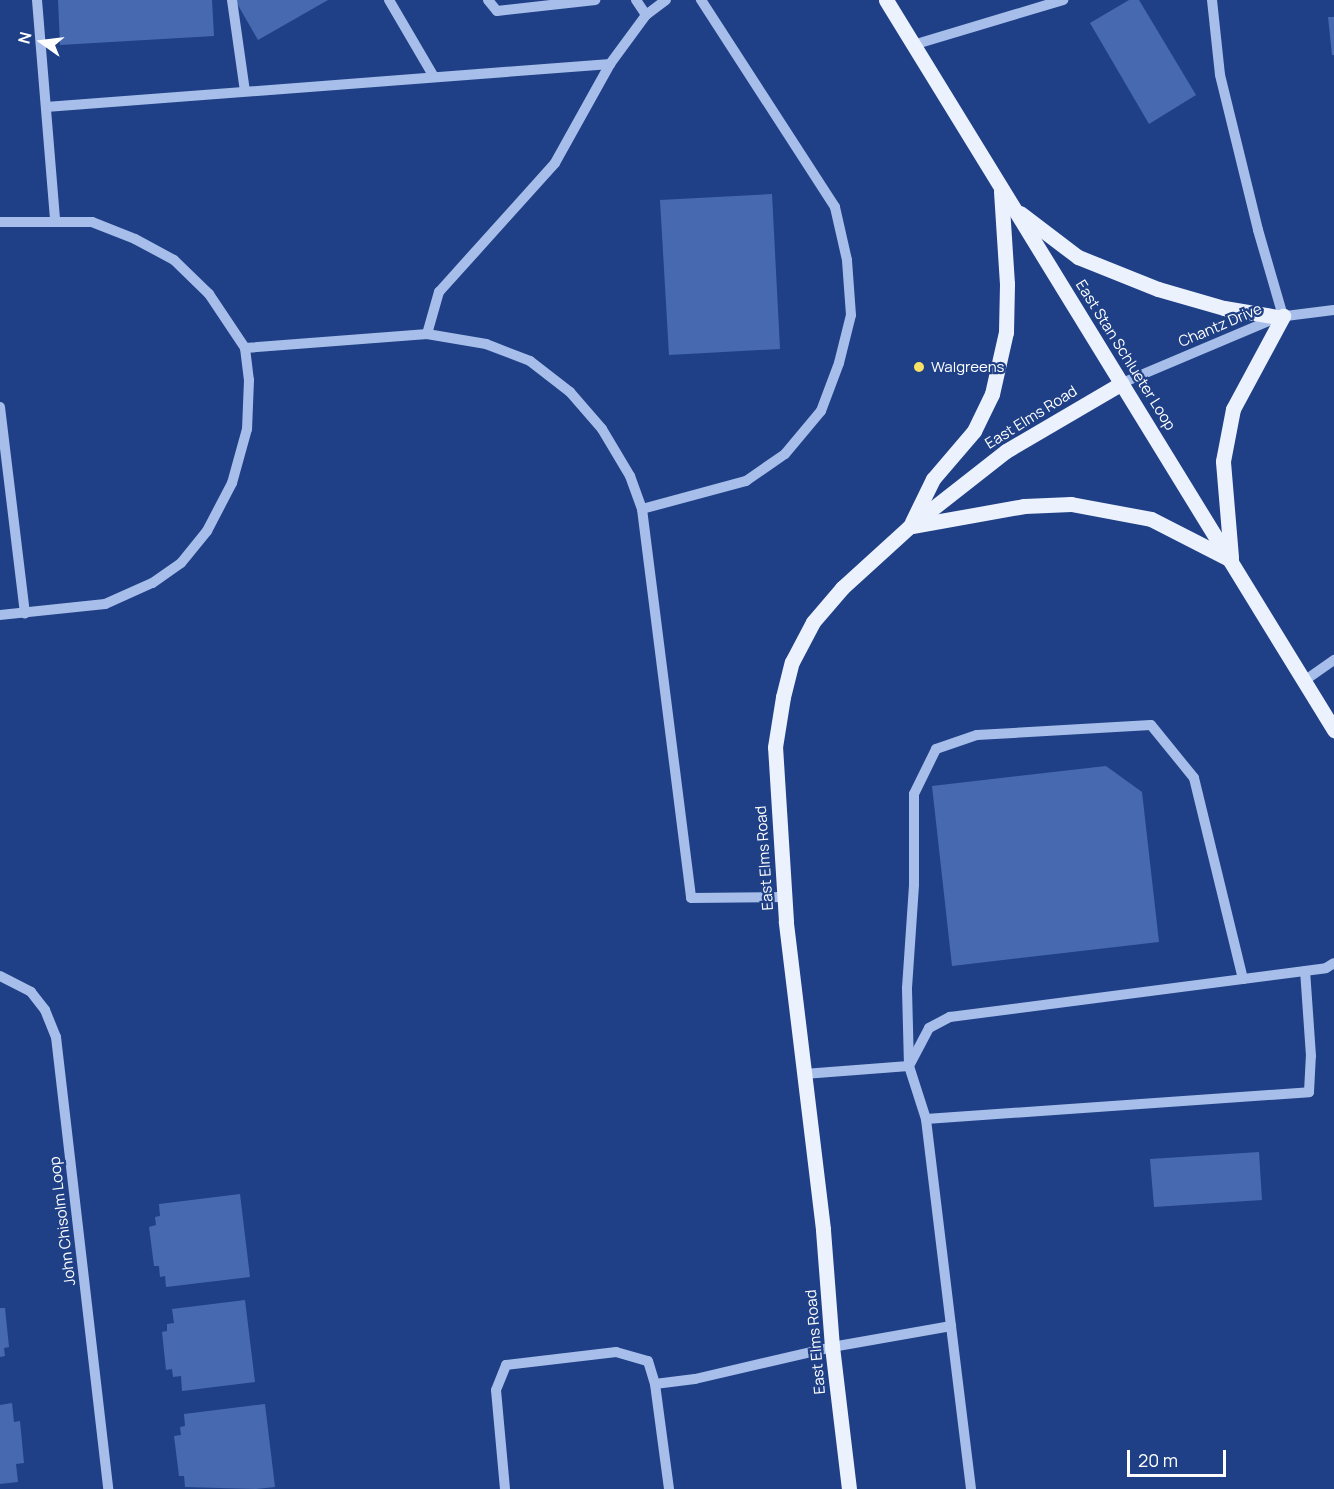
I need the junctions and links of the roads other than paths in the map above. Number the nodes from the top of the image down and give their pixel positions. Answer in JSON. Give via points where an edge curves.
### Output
{"nodes":[{"id":1,"x":37,"y":0,"type":"edge"},
{"id":2,"x":232,"y":0,"type":"edge"},
{"id":3,"x":389,"y":0,"type":"edge"},
{"id":4,"x":488,"y":0,"type":"edge"},
{"id":5,"x":595,"y":0,"type":"edge"},
{"id":6,"x":636,"y":0,"type":"edge"},
{"id":7,"x":666,"y":0,"type":"edge"},
{"id":8,"x":700,"y":0,"type":"edge"},
{"id":9,"x":886,"y":0,"type":"edge"},
{"id":10,"x":1063,"y":0,"type":"edge"},
{"id":11,"x":1212,"y":0,"type":"edge"},
{"id":12,"x":646,"y":15,"type":"junction"},
{"id":13,"x":913,"y":45,"type":"junction"},
{"id":14,"x":610,"y":64,"type":"junction"},
{"id":15,"x":434,"y":77,"type":"junction"},
{"id":16,"x":245,"y":91,"type":"junction"},
{"id":17,"x":45,"y":106,"type":"junction"},
{"id":18,"x":1001,"y":188,"type":"junction"},
{"id":19,"x":1014,"y":209,"type":"junction"},
{"id":20,"x":55,"y":221,"type":"junction"},
{"id":21,"x":0,"y":222,"type":"edge"},
{"id":22,"x":1334,"y":310,"type":"edge"},
{"id":23,"x":1281,"y":317,"type":"junction"},
{"id":24,"x":427,"y":334,"type":"junction"},
{"id":25,"x":245,"y":348,"type":"junction"},
{"id":26,"x":1122,"y":383,"type":"junction"},
{"id":27,"x":0,"y":407,"type":"edge"},
{"id":28,"x":642,"y":509,"type":"junction"},
{"id":29,"x":909,"y":527,"type":"junction"},
{"id":30,"x":1232,"y":561,"type":"junction"},
{"id":31,"x":26,"y":612,"type":"junction"},
{"id":32,"x":0,"y":615,"type":"edge"},
{"id":33,"x":1334,"y":660,"type":"edge"},
{"id":34,"x":1304,"y":681,"type":"junction"},
{"id":35,"x":1334,"y":730,"type":"edge"},
{"id":36,"x":784,"y":897,"type":"junction"},
{"id":37,"x":1334,"y":963,"type":"edge"},
{"id":38,"x":1305,"y":970,"type":"junction"},
{"id":39,"x":0,"y":975,"type":"edge"},
{"id":40,"x":1243,"y":979,"type":"junction"},
{"id":41,"x":909,"y":1066,"type":"junction"},
{"id":42,"x":804,"y":1074,"type":"junction"},
{"id":43,"x":926,"y":1119,"type":"junction"},
{"id":44,"x":951,"y":1326,"type":"junction"},
{"id":45,"x":832,"y":1347,"type":"junction"},
{"id":46,"x":656,"y":1384,"type":"junction"},
{"id":47,"x":108,"y":1489,"type":"edge"},
{"id":48,"x":505,"y":1489,"type":"edge"},
{"id":49,"x":669,"y":1489,"type":"edge"},
{"id":50,"x":849,"y":1489,"type":"edge"},
{"id":51,"x":971,"y":1489,"type":"edge"}],
"edges":[{"from":1,"to":17,"type":"street"},
{"from":2,"to":16,"type":"street"},
{"from":3,"to":15,"type":"street"},
{"from":4,"to":5,"type":"street","via":[[497,11]]},
{"from":6,"to":12,"type":"street"},
{"from":7,"to":12,"type":"street"},
{"from":8,"to":28,"type":"street","via":[[835,207],[847,260],[851,315],[821,411],[785,453],[746,481]]},
{"from":9,"to":13,"type":"main road","name":"East Stan Schlueter Loop"},
{"from":10,"to":13,"type":"street"},
{"from":11,"to":23,"type":"street","via":[[1220,75]]},
{"from":12,"to":14,"type":"street"},
{"from":13,"to":18,"type":"main road","name":"East Stan Schlueter Loop"},
{"from":14,"to":15,"type":"street"},
{"from":14,"to":24,"type":"street","via":[[555,163],[439,292]]},
{"from":15,"to":16,"type":"street"},
{"from":16,"to":17,"type":"street"},
{"from":17,"to":20,"type":"street"},
{"from":18,"to":19,"type":"main road","name":"East Stan Schlueter Loop"},
{"from":18,"to":29,"type":"main road","via":[[1006,332],[992,394],[974,431],[933,479]]},
{"from":19,"to":23,"type":"main road","via":[[1078,257],[1158,289],[1224,309]]},
{"from":19,"to":26,"type":"main road","name":"East Stan Schlueter Loop"},
{"from":20,"to":21,"type":"street"},
{"from":20,"to":25,"type":"street","via":[[92,222],[174,260],[209,294]]},
{"from":22,"to":23,"type":"street","name":"Chantz Drive"},
{"from":23,"to":26,"type":"street","name":"Chantz Drive"},
{"from":23,"to":30,"type":"main road","via":[[1233,409],[1223,461]]},
{"from":24,"to":25,"type":"street"},
{"from":24,"to":28,"type":"street","via":[[486,344],[530,361],[570,392],[602,429],[630,476]]},
{"from":25,"to":31,"type":"street","via":[[249,380],[247,429],[232,483],[201,539],[181,563],[152,583],[105,604]]},
{"from":26,"to":29,"type":"main road","name":"East Elms Road","via":[[1006,451]]},
{"from":26,"to":30,"type":"main road","name":"East Stan Schlueter Loop"},
{"from":27,"to":31,"type":"street"},
{"from":28,"to":36,"type":"street","via":[[692,898]]},
{"from":29,"to":30,"type":"main road","via":[[1024,506],[1071,504],[1151,519]]},
{"from":29,"to":36,"type":"main road","name":"East Elms Road","via":[[842,588],[813,622],[792,662],[775,747]]},
{"from":30,"to":34,"type":"main road","name":"East Stan Schlueter Loop"},
{"from":31,"to":32,"type":"street"},
{"from":33,"to":34,"type":"street"},
{"from":34,"to":35,"type":"main road","name":"East Stan Schlueter Loop"},
{"from":36,"to":42,"type":"main road","name":"East Elms Road"},
{"from":37,"to":38,"type":"street"},
{"from":38,"to":40,"type":"street"},
{"from":38,"to":43,"type":"street","via":[[1311,1056],[1309,1092]]},
{"from":39,"to":47,"type":"street","name":"John Chisolm Loop","via":[[31,992],[45,1010],[56,1037]]},
{"from":40,"to":41,"type":"street","via":[[950,1017],[929,1028]]},
{"from":40,"to":41,"type":"street","via":[[1194,778],[1151,725],[978,735],[936,749],[914,794],[914,884],[907,988]]},
{"from":41,"to":42,"type":"street"},
{"from":41,"to":43,"type":"street"},
{"from":42,"to":45,"type":"main road","name":"East Elms Road","via":[[823,1228]]},
{"from":43,"to":44,"type":"street"},
{"from":44,"to":45,"type":"street"},
{"from":44,"to":51,"type":"street"},
{"from":45,"to":46,"type":"street","via":[[695,1379]]},
{"from":45,"to":50,"type":"main road","name":"East Elms Road"},
{"from":46,"to":48,"type":"street","via":[[648,1361],[616,1352],[506,1365],[496,1390]]},
{"from":46,"to":49,"type":"street"}]}
